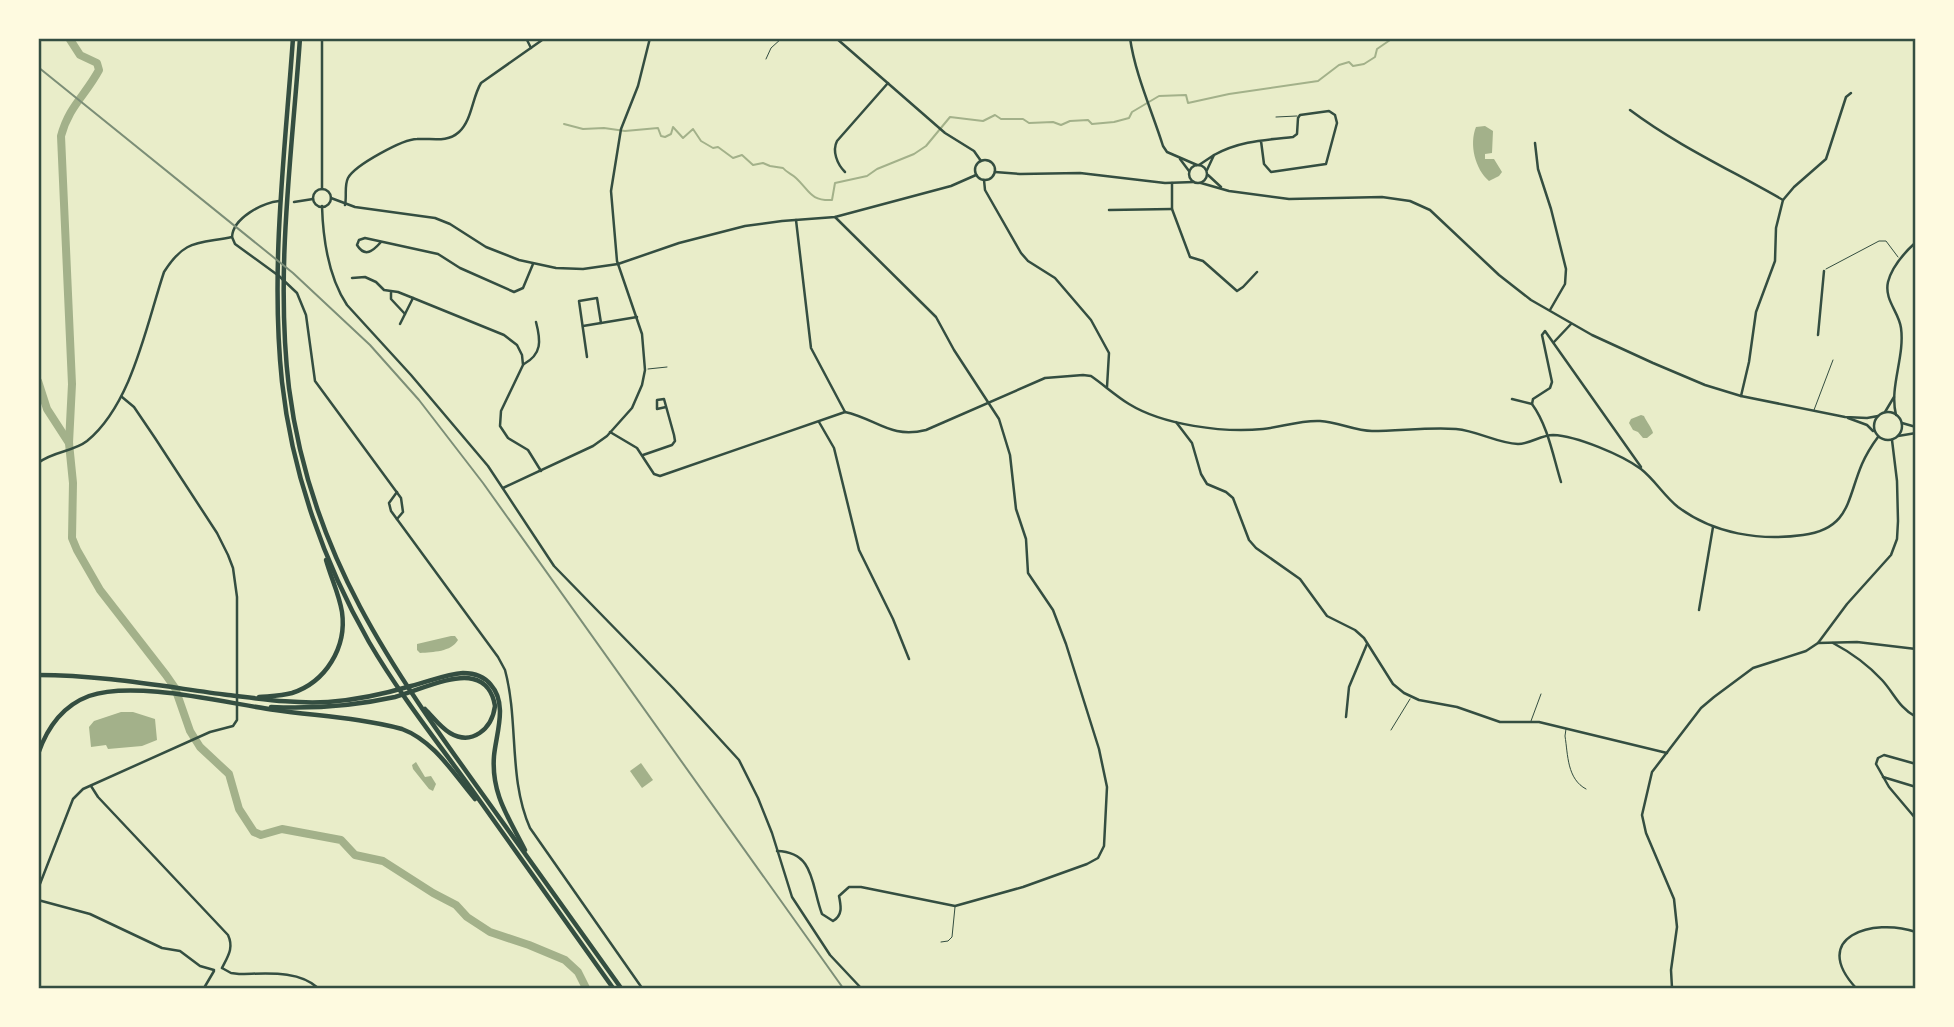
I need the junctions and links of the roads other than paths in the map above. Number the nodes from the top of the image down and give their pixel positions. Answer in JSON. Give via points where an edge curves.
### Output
{"nodes":[{"id":1,"x":293,"y":38,"type":"edge"},
{"id":2,"x":300,"y":38,"type":"edge"},
{"id":3,"x":322,"y":38,"type":"edge"},
{"id":4,"x":526,"y":38,"type":"edge"},
{"id":5,"x":545,"y":38,"type":"edge"},
{"id":6,"x":650,"y":38,"type":"edge"},
{"id":7,"x":782,"y":38,"type":"edge"},
{"id":8,"x":836,"y":38,"type":"edge"},
{"id":9,"x":1130,"y":38,"type":"edge"},
{"id":10,"x":531,"y":49,"type":"junction"},
{"id":11,"x":766,"y":59,"type":"dead end"},
{"id":12,"x":888,"y":82,"type":"junction"},
{"id":13,"x":1851,"y":93,"type":"dead end"},
{"id":14,"x":1630,"y":110,"type":"dead end"},
{"id":15,"x":1299,"y":116,"type":"junction"},
{"id":16,"x":1276,"y":117,"type":"dead end"},
{"id":17,"x":1261,"y":141,"type":"junction"},
{"id":18,"x":1535,"y":143,"type":"dead end"},
{"id":19,"x":1213,"y":155,"type":"junction"},
{"id":20,"x":1177,"y":157,"type":"junction"},
{"id":21,"x":981,"y":161,"type":"junction"},
{"id":22,"x":1198,"y":165,"type":"junction"},
{"id":23,"x":845,"y":172,"type":"dead end"},
{"id":24,"x":995,"y":172,"type":"junction"},
{"id":25,"x":1189,"y":172,"type":"junction"},
{"id":26,"x":1207,"y":172,"type":"junction"},
{"id":27,"x":976,"y":175,"type":"junction"},
{"id":28,"x":984,"y":180,"type":"junction"},
{"id":29,"x":1174,"y":182,"type":"junction"},
{"id":30,"x":1194,"y":182,"type":"junction"},
{"id":31,"x":1201,"y":183,"type":"junction"},
{"id":32,"x":322,"y":189,"type":"junction"},
{"id":33,"x":1223,"y":190,"type":"junction"},
{"id":34,"x":331,"y":198,"type":"junction"},
{"id":35,"x":313,"y":199,"type":"junction"},
{"id":36,"x":1783,"y":200,"type":"junction"},
{"id":37,"x":279,"y":201,"type":"dead end"},
{"id":38,"x":294,"y":202,"type":"dead end"},
{"id":39,"x":345,"y":205,"type":"junction"},
{"id":40,"x":322,"y":206,"type":"junction"},
{"id":41,"x":1172,"y":209,"type":"junction"},
{"id":42,"x":1109,"y":210,"type":"dead end"},
{"id":43,"x":835,"y":217,"type":"junction"},
{"id":44,"x":796,"y":220,"type":"junction"},
{"id":45,"x":232,"y":237,"type":"junction"},
{"id":46,"x":381,"y":242,"type":"junction"},
{"id":47,"x":1916,"y":242,"type":"edge"},
{"id":48,"x":1900,"y":259,"type":"junction"},
{"id":49,"x":533,"y":264,"type":"junction"},
{"id":50,"x":618,"y":264,"type":"junction"},
{"id":51,"x":1824,"y":271,"type":"joint"},
{"id":52,"x":1256,"y":272,"type":"dead end"},
{"id":53,"x":352,"y":278,"type":"dead end"},
{"id":54,"x":391,"y":291,"type":"junction"},
{"id":55,"x":413,"y":299,"type":"junction"},
{"id":56,"x":1549,"y":312,"type":"junction"},
{"id":57,"x":405,"y":314,"type":"junction"},
{"id":58,"x":637,"y":317,"type":"junction"},
{"id":59,"x":536,"y":322,"type":"dead end"},
{"id":60,"x":601,"y":323,"type":"junction"},
{"id":61,"x":400,"y":324,"type":"dead end"},
{"id":62,"x":1571,"y":324,"type":"junction"},
{"id":63,"x":583,"y":326,"type":"junction"},
{"id":64,"x":1818,"y":335,"type":"dead end"},
{"id":65,"x":1554,"y":342,"type":"junction"},
{"id":66,"x":587,"y":357,"type":"dead end"},
{"id":67,"x":1833,"y":360,"type":"dead end"},
{"id":68,"x":523,"y":365,"type":"junction"},
{"id":69,"x":667,"y":367,"type":"dead end"},
{"id":70,"x":645,"y":370,"type":"junction"},
{"id":71,"x":1107,"y":387,"type":"junction"},
{"id":72,"x":1895,"y":394,"type":"junction"},
{"id":73,"x":1741,"y":396,"type":"junction"},
{"id":74,"x":122,"y":397,"type":"junction"},
{"id":75,"x":1512,"y":399,"type":"dead end"},
{"id":76,"x":988,"y":404,"type":"junction"},
{"id":77,"x":1532,"y":404,"type":"junction"},
{"id":78,"x":667,"y":407,"type":"dead end"},
{"id":79,"x":1814,"y":411,"type":"junction"},
{"id":80,"x":845,"y":412,"type":"junction"},
{"id":81,"x":1885,"y":412,"type":"junction"},
{"id":82,"x":1896,"y":415,"type":"junction"},
{"id":83,"x":1878,"y":416,"type":"junction"},
{"id":84,"x":1845,"y":417,"type":"junction"},
{"id":85,"x":1175,"y":421,"type":"junction"},
{"id":86,"x":819,"y":422,"type":"junction"},
{"id":87,"x":1901,"y":422,"type":"junction"},
{"id":88,"x":1916,"y":428,"type":"edge"},
{"id":89,"x":610,"y":432,"type":"junction"},
{"id":90,"x":1874,"y":432,"type":"junction"},
{"id":91,"x":1916,"y":433,"type":"edge"},
{"id":92,"x":1547,"y":436,"type":"junction"},
{"id":93,"x":1898,"y":436,"type":"junction"},
{"id":94,"x":1878,"y":437,"type":"junction"},
{"id":95,"x":1892,"y":440,"type":"junction"},
{"id":96,"x":643,"y":455,"type":"junction"},
{"id":97,"x":38,"y":463,"type":"edge"},
{"id":98,"x":1642,"y":470,"type":"junction"},
{"id":99,"x":541,"y":471,"type":"junction"},
{"id":100,"x":1561,"y":482,"type":"dead end"},
{"id":101,"x":503,"y":488,"type":"junction"},
{"id":102,"x":397,"y":492,"type":"junction"},
{"id":103,"x":397,"y":519,"type":"junction"},
{"id":104,"x":1713,"y":527,"type":"junction"},
{"id":105,"x":322,"y":542,"type":"junction"},
{"id":106,"x":1699,"y":610,"type":"dead end"},
{"id":107,"x":1818,"y":643,"type":"junction"},
{"id":108,"x":1833,"y":643,"type":"junction"},
{"id":109,"x":1367,"y":645,"type":"junction"},
{"id":110,"x":1916,"y":649,"type":"edge"},
{"id":111,"x":909,"y":659,"type":"dead end"},
{"id":112,"x":38,"y":674,"type":"edge"},
{"id":113,"x":423,"y":686,"type":"junction"},
{"id":114,"x":1541,"y":694,"type":"dead end"},
{"id":115,"x":412,"y":695,"type":"junction"},
{"id":116,"x":1411,"y":697,"type":"junction"},
{"id":117,"x":252,"y":698,"type":"junction"},
{"id":118,"x":284,"y":707,"type":"junction"},
{"id":119,"x":1346,"y":717,"type":"dead end"},
{"id":120,"x":1916,"y":717,"type":"edge"},
{"id":121,"x":1531,"y":721,"type":"junction"},
{"id":122,"x":1566,"y":729,"type":"junction"},
{"id":123,"x":1391,"y":730,"type":"dead end"},
{"id":124,"x":1667,"y":753,"type":"junction"},
{"id":125,"x":38,"y":754,"type":"edge"},
{"id":126,"x":1916,"y":764,"type":"edge"},
{"id":127,"x":1883,"y":777,"type":"junction"},
{"id":128,"x":90,"y":786,"type":"junction"},
{"id":129,"x":1916,"y":787,"type":"edge"},
{"id":130,"x":1586,"y":789,"type":"dead end"},
{"id":131,"x":1916,"y":819,"type":"edge"},
{"id":132,"x":499,"y":828,"type":"junction"},
{"id":133,"x":777,"y":851,"type":"junction"},
{"id":134,"x":533,"y":864,"type":"junction"},
{"id":135,"x":38,"y":889,"type":"edge"},
{"id":136,"x":38,"y":900,"type":"edge"},
{"id":137,"x":955,"y":906,"type":"junction"},
{"id":138,"x":1916,"y":932,"type":"edge"},
{"id":139,"x":941,"y":942,"type":"dead end"},
{"id":140,"x":222,"y":968,"type":"junction"},
{"id":141,"x":214,"y":970,"type":"junction"},
{"id":142,"x":204,"y":989,"type":"edge"},
{"id":143,"x":317,"y":989,"type":"edge"},
{"id":144,"x":613,"y":989,"type":"edge"},
{"id":145,"x":621,"y":989,"type":"edge"},
{"id":146,"x":642,"y":989,"type":"edge"},
{"id":147,"x":861,"y":989,"type":"edge"},
{"id":148,"x":1672,"y":989,"type":"edge"},
{"id":149,"x":1856,"y":989,"type":"edge"}],
"edges":[{"from":1,"to":105,"type":"highway","via":[[278,331],[285,405],[297,463]]},
{"from":2,"to":115,"type":"highway","via":[[284,294],[292,406],[302,457],[337,561],[363,616]]},
{"from":3,"to":32,"type":"street"},
{"from":4,"to":10,"type":"street"},
{"from":5,"to":10,"type":"street"},
{"from":6,"to":50,"type":"street","via":[[621,129],[611,191]]},
{"from":7,"to":11,"type":"lane"},
{"from":8,"to":12,"type":"street"},
{"from":9,"to":20,"type":"street","via":[[1133,61],[1163,146]]},
{"from":10,"to":39,"type":"street","via":[[481,83],[457,134],[403,142],[351,174]]},
{"from":12,"to":21,"type":"street"},
{"from":12,"to":23,"type":"street","via":[[837,141],[835,154]]},
{"from":13,"to":36,"type":"street","via":[[1826,159]]},
{"from":14,"to":36,"type":"street","via":[[1667,136]]},
{"from":15,"to":16,"type":"lane"},
{"from":15,"to":17,"type":"street","via":[[1293,137]]},
{"from":15,"to":17,"type":"street","via":[[1329,111],[1335,115],[1326,164],[1271,172],[1264,164]]},
{"from":17,"to":19,"type":"street","via":[[1232,144]]},
{"from":18,"to":56,"type":"street","via":[[1566,269],[1565,284]]},
{"from":19,"to":22,"type":"street"},
{"from":19,"to":26,"type":"street"},
{"from":20,"to":22,"type":"street"},
{"from":20,"to":25,"type":"street"},
{"from":21,"to":24,"type":"street","via":[[990,162]]},
{"from":21,"to":27,"type":"street"},
{"from":22,"to":25,"type":"street"},
{"from":22,"to":26,"type":"street"},
{"from":24,"to":28,"type":"street"},
{"from":24,"to":29,"type":"street","via":[[1103,174]]},
{"from":25,"to":29,"type":"street"},
{"from":25,"to":30,"type":"street"},
{"from":26,"to":31,"type":"street"},
{"from":26,"to":33,"type":"street"},
{"from":27,"to":28,"type":"street"},
{"from":27,"to":43,"type":"street"},
{"from":28,"to":71,"type":"street","via":[[985,190],[1021,253],[1055,278],[1091,320],[1108,354]]},
{"from":29,"to":30,"type":"street"},
{"from":29,"to":41,"type":"street"},
{"from":30,"to":31,"type":"street"},
{"from":31,"to":33,"type":"street"},
{"from":32,"to":34,"type":"street"},
{"from":32,"to":35,"type":"street"},
{"from":33,"to":56,"type":"street","via":[[1289,199],[1397,198],[1419,204]]},
{"from":34,"to":39,"type":"street"},
{"from":34,"to":40,"type":"street"},
{"from":35,"to":38,"type":"street"},
{"from":35,"to":40,"type":"street"},
{"from":36,"to":73,"type":"street","via":[[1775,261],[1756,312]]},
{"from":37,"to":45,"type":"street","via":[[254,210]]},
{"from":39,"to":49,"type":"street","via":[[435,218],[486,247]]},
{"from":40,"to":101,"type":"street","via":[[324,239],[340,294]]},
{"from":41,"to":42,"type":"street"},
{"from":41,"to":52,"type":"street","via":[[1189,257],[1203,261],[1237,291]]},
{"from":43,"to":44,"type":"street"},
{"from":43,"to":76,"type":"street","via":[[936,317]]},
{"from":44,"to":50,"type":"street","via":[[706,235]]},
{"from":44,"to":80,"type":"street","via":[[811,348]]},
{"from":45,"to":74,"type":"street","via":[[193,243],[172,260]]},
{"from":45,"to":102,"type":"street","via":[[297,292],[306,314],[315,381]]},
{"from":46,"to":46,"type":"street","via":[[366,238],[357,245],[368,253]]},
{"from":46,"to":49,"type":"street","via":[[438,254],[514,292],[523,288]]},
{"from":47,"to":48,"type":"street"},
{"from":48,"to":51,"type":"lane","via":[[1886,242],[1879,241]]},
{"from":48,"to":72,"type":"street","via":[[1887,290],[1901,326]]},
{"from":49,"to":50,"type":"street","via":[[569,269]]},
{"from":50,"to":58,"type":"street"},
{"from":51,"to":64,"type":"street"},
{"from":53,"to":54,"type":"street","via":[[365,277]]},
{"from":54,"to":55,"type":"street"},
{"from":54,"to":57,"type":"street","via":[[391,299]]},
{"from":55,"to":57,"type":"street"},
{"from":55,"to":68,"type":"street","via":[[511,339]]},
{"from":56,"to":62,"type":"street"},
{"from":57,"to":61,"type":"street"},
{"from":58,"to":60,"type":"street"},
{"from":58,"to":70,"type":"street"},
{"from":59,"to":68,"type":"street","via":[[538,354]]},
{"from":60,"to":63,"type":"street"},
{"from":60,"to":63,"type":"street","via":[[597,298],[579,301]]},
{"from":62,"to":65,"type":"street"},
{"from":62,"to":73,"type":"street","via":[[1689,379]]},
{"from":63,"to":66,"type":"street"},
{"from":65,"to":77,"type":"street","via":[[1544,332],[1552,382]]},
{"from":65,"to":98,"type":"street"},
{"from":67,"to":79,"type":"lane"},
{"from":68,"to":99,"type":"street","via":[[501,411],[500,426],[508,438],[528,450]]},
{"from":69,"to":70,"type":"lane"},
{"from":70,"to":89,"type":"street","via":[[637,399]]},
{"from":71,"to":76,"type":"street","via":[[1083,374],[1045,378]]},
{"from":71,"to":85,"type":"street","via":[[1142,410]]},
{"from":72,"to":81,"type":"street"},
{"from":72,"to":82,"type":"street"},
{"from":73,"to":79,"type":"street"},
{"from":74,"to":97,"type":"street","via":[[90,438]]},
{"from":74,"to":128,"type":"street","via":[[134,407],[217,533],[233,568],[237,720],[233,726],[202,735]]},
{"from":75,"to":77,"type":"street"},
{"from":76,"to":80,"type":"street","via":[[926,430],[904,434]]},
{"from":76,"to":137,"type":"street","via":[[999,418],[1010,454],[1028,573],[1053,610],[1093,730],[1107,787],[1104,846],[1098,858],[1087,864]]},
{"from":77,"to":92,"type":"street"},
{"from":78,"to":96,"type":"street","via":[[675,441]]},
{"from":79,"to":84,"type":"street"},
{"from":80,"to":86,"type":"street"},
{"from":81,"to":82,"type":"street"},
{"from":81,"to":83,"type":"street"},
{"from":82,"to":87,"type":"street"},
{"from":83,"to":84,"type":"street"},
{"from":83,"to":90,"type":"street"},
{"from":84,"to":90,"type":"street"},
{"from":85,"to":92,"type":"street","via":[[1235,430],[1318,421],[1368,431],[1456,429],[1522,444]]},
{"from":85,"to":109,"type":"street","via":[[1192,443],[1207,484],[1233,498],[1256,548],[1300,579],[1327,616],[1355,630]]},
{"from":86,"to":96,"type":"street","via":[[660,477]]},
{"from":86,"to":111,"type":"street","via":[[834,448],[861,557]]},
{"from":87,"to":88,"type":"street"},
{"from":87,"to":93,"type":"street"},
{"from":89,"to":96,"type":"street"},
{"from":89,"to":99,"type":"street","via":[[593,446]]},
{"from":90,"to":94,"type":"street"},
{"from":91,"to":93,"type":"street"},
{"from":92,"to":98,"type":"street","via":[[1575,439]]},
{"from":92,"to":100,"type":"street"},
{"from":93,"to":95,"type":"street"},
{"from":94,"to":95,"type":"street"},
{"from":94,"to":104,"type":"street","via":[[1862,464],[1849,505],[1825,531],[1760,538]]},
{"from":95,"to":107,"type":"street","via":[[1897,481],[1895,547]]},
{"from":98,"to":104,"type":"street","via":[[1678,507]]},
{"from":99,"to":101,"type":"street"},
{"from":101,"to":133,"type":"street","via":[[567,581],[739,760]]},
{"from":102,"to":103,"type":"street","via":[[403,512]]},
{"from":102,"to":103,"type":"street","via":[[389,506]]},
{"from":103,"to":146,"type":"street","via":[[505,670],[522,810]]},
{"from":104,"to":106,"type":"street"},
{"from":105,"to":117,"type":"highway","via":[[341,608],[340,644],[331,664],[315,681],[278,696]]},
{"from":105,"to":132,"type":"highway","via":[[345,596],[390,676]]},
{"from":107,"to":108,"type":"street"},
{"from":107,"to":124,"type":"street","via":[[1753,668],[1701,708]]},
{"from":108,"to":110,"type":"street"},
{"from":108,"to":120,"type":"street","via":[[1877,676],[1902,708]]},
{"from":109,"to":116,"type":"street","via":[[1393,684]]},
{"from":109,"to":119,"type":"street","via":[[1349,687]]},
{"from":112,"to":117,"type":"highway"},
{"from":113,"to":115,"type":"highway","via":[[467,678],[480,682],[493,696],[493,718],[477,735],[457,736]]},
{"from":113,"to":118,"type":"highway","via":[[339,706]]},
{"from":113,"to":134,"type":"highway","via":[[469,674],[493,687],[500,707],[496,787],[501,806]]},
{"from":114,"to":121,"type":"lane"},
{"from":115,"to":134,"type":"highway"},
{"from":116,"to":121,"type":"street","via":[[1457,706],[1500,722]]},
{"from":116,"to":123,"type":"lane"},
{"from":117,"to":118,"type":"highway"},
{"from":118,"to":125,"type":"highway","via":[[155,692],[105,692],[81,700],[55,720]]},
{"from":118,"to":132,"type":"highway","via":[[414,733],[433,748]]},
{"from":121,"to":122,"type":"street"},
{"from":122,"to":124,"type":"street"},
{"from":122,"to":130,"type":"lane","via":[[1572,775],[1576,784]]},
{"from":124,"to":148,"type":"street","via":[[1652,772],[1642,816],[1674,899],[1677,927]]},
{"from":126,"to":127,"type":"street","via":[[1881,756],[1876,764]]},
{"from":127,"to":129,"type":"street"},
{"from":127,"to":131,"type":"street"},
{"from":128,"to":135,"type":"street","via":[[73,799]]},
{"from":128,"to":140,"type":"street","via":[[228,935],[231,951]]},
{"from":132,"to":144,"type":"highway"},
{"from":133,"to":137,"type":"street","via":[[792,851],[808,865],[814,894],[828,920],[838,918],[839,895],[849,887]]},
{"from":133,"to":147,"type":"street","via":[[798,908],[830,955]]},
{"from":134,"to":145,"type":"highway"},
{"from":136,"to":141,"type":"street","via":[[90,914]]},
{"from":137,"to":139,"type":"lane","via":[[953,937]]},
{"from":138,"to":149,"type":"street","via":[[1870,929],[1850,936],[1842,947],[1839,966]]},
{"from":140,"to":141,"type":"street"},
{"from":140,"to":143,"type":"street","via":[[231,973],[296,977]]},
{"from":141,"to":142,"type":"street"}]}
